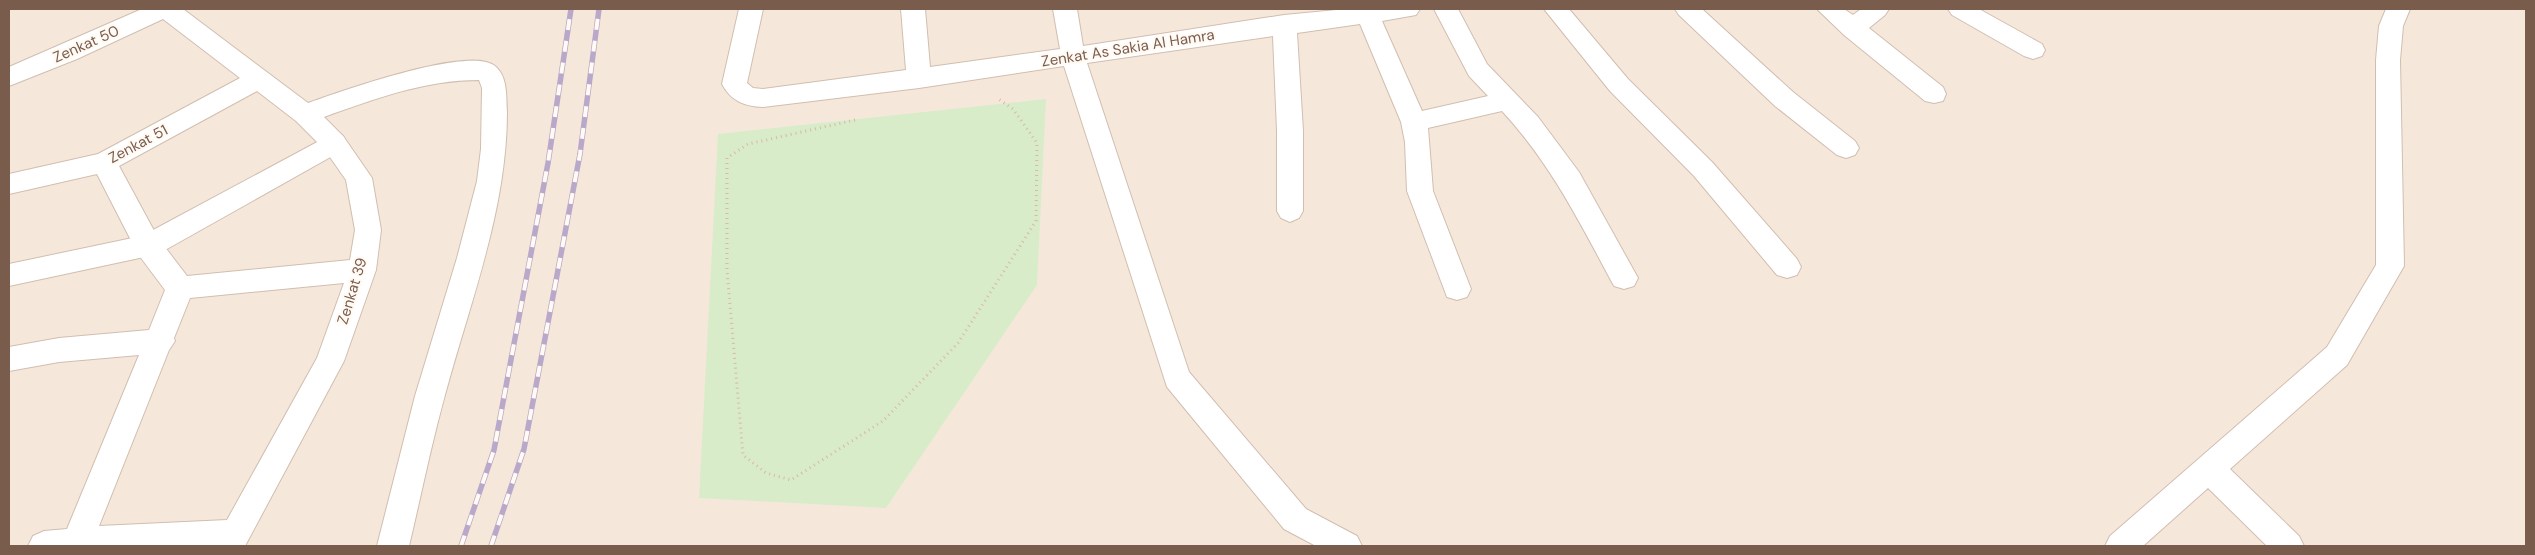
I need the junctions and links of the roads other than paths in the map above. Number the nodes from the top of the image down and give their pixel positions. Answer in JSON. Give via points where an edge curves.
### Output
{"nodes":[{"id":1,"x":163,"y":9,"type":"edge"},
{"id":2,"x":167,"y":9,"type":"edge"},
{"id":3,"x":752,"y":9,"type":"edge"},
{"id":4,"x":912,"y":9,"type":"edge"},
{"id":5,"x":1065,"y":9,"type":"edge"},
{"id":6,"x":1408,"y":9,"type":"edge"},
{"id":7,"x":1446,"y":9,"type":"edge"},
{"id":8,"x":1556,"y":9,"type":"edge"},
{"id":9,"x":1687,"y":9,"type":"edge"},
{"id":10,"x":1828,"y":9,"type":"edge"},
{"id":11,"x":1877,"y":9,"type":"edge"},
{"id":12,"x":1960,"y":9,"type":"edge"},
{"id":13,"x":2398,"y":9,"type":"edge"},
{"id":14,"x":1366,"y":11,"type":"edge"},
{"id":15,"x":1284,"y":24,"type":"junction"},
{"id":16,"x":1852,"y":29,"type":"junction"},
{"id":17,"x":2033,"y":50,"type":"dead end"},
{"id":18,"x":1073,"y":57,"type":"junction"},
{"id":19,"x":9,"y":77,"type":"edge"},
{"id":20,"x":258,"y":79,"type":"junction"},
{"id":21,"x":919,"y":79,"type":"junction"},
{"id":22,"x":1934,"y":94,"type":"dead end"},
{"id":23,"x":1507,"y":100,"type":"junction"},
{"id":24,"x":305,"y":114,"type":"junction"},
{"id":25,"x":1414,"y":122,"type":"junction"},
{"id":26,"x":334,"y":143,"type":"junction"},
{"id":27,"x":1846,"y":148,"type":"dead end"},
{"id":28,"x":104,"y":162,"type":"junction"},
{"id":29,"x":9,"y":184,"type":"edge"},
{"id":30,"x":1290,"y":211,"type":"dead end"},
{"id":31,"x":148,"y":246,"type":"junction"},
{"id":32,"x":1787,"y":266,"type":"dead end"},
{"id":33,"x":362,"y":270,"type":"junction"},
{"id":34,"x":9,"y":275,"type":"edge"},
{"id":35,"x":1624,"y":278,"type":"dead end"},
{"id":36,"x":180,"y":288,"type":"junction"},
{"id":37,"x":1456,"y":289,"type":"dead end"},
{"id":38,"x":161,"y":340,"type":"junction"},
{"id":39,"x":9,"y":359,"type":"edge"},
{"id":40,"x":2209,"y":469,"type":"junction"},
{"id":41,"x":232,"y":540,"type":"edge"},
{"id":42,"x":77,"y":544,"type":"edge"},
{"id":43,"x":44,"y":546,"type":"edge"},
{"id":44,"x":393,"y":546,"type":"edge"},
{"id":45,"x":1346,"y":546,"type":"edge"},
{"id":46,"x":2121,"y":546,"type":"edge"},
{"id":47,"x":2288,"y":546,"type":"edge"}],
"edges":[{"from":1,"to":19,"type":"street","name":"Zenkat 50","via":[[68,54]]},
{"from":2,"to":20,"type":"street","name":"Zenkat 39"},
{"from":3,"to":21,"type":"street","name":"Zenkat As Sakia Al Hamra","via":[[734,84],[747,97],[763,98]]},
{"from":4,"to":21,"type":"street"},
{"from":5,"to":18,"type":"street"},
{"from":6,"to":14,"type":"street","name":"Zenkat As Sakia Al Hamra"},
{"from":7,"to":23,"type":"street","via":[[1478,70]]},
{"from":8,"to":32,"type":"street","via":[[1619,85],[1703,169]]},
{"from":9,"to":27,"type":"street","via":[[1784,100]]},
{"from":10,"to":16,"type":"street"},
{"from":11,"to":16,"type":"street"},
{"from":12,"to":17,"type":"street"},
{"from":13,"to":40,"type":"street","via":[[2391,26],[2388,60],[2390,266],[2337,356]]},
{"from":14,"to":15,"type":"street","name":"Zenkat As Sakia Al Hamra"},
{"from":14,"to":25,"type":"street"},
{"from":15,"to":18,"type":"street","name":"Zenkat As Sakia Al Hamra"},
{"from":15,"to":30,"type":"street","via":[[1290,131]]},
{"from":16,"to":22,"type":"street"},
{"from":18,"to":21,"type":"street","name":"Zenkat As Sakia Al Hamra"},
{"from":18,"to":45,"type":"street","via":[[1177,378],[1295,518]]},
{"from":20,"to":24,"type":"street","name":"Zenkat 39"},
{"from":20,"to":28,"type":"street","name":"Zenkat 51"},
{"from":23,"to":25,"type":"street"},
{"from":23,"to":35,"type":"street","via":[[1570,179]]},
{"from":24,"to":26,"type":"street","name":"Zenkat 39"},
{"from":24,"to":44,"type":"street","via":[[382,88],[470,70],[486,71],[494,88],[494,149],[490,181],[430,396]]},
{"from":25,"to":37,"type":"street","via":[[1420,191]]},
{"from":26,"to":31,"type":"street"},
{"from":26,"to":33,"type":"street","name":"Zenkat 39","via":[[359,178],[368,230]]},
{"from":28,"to":29,"type":"street","name":"Zenkat 51"},
{"from":28,"to":31,"type":"street"},
{"from":31,"to":34,"type":"street"},
{"from":31,"to":36,"type":"street"},
{"from":33,"to":36,"type":"street"},
{"from":33,"to":41,"type":"street","name":"Zenkat 39","via":[[330,361]]},
{"from":36,"to":38,"type":"street"},
{"from":38,"to":39,"type":"street","via":[[59,350]]},
{"from":38,"to":42,"type":"street"},
{"from":40,"to":46,"type":"street"},
{"from":40,"to":47,"type":"street"},
{"from":41,"to":42,"type":"street"},
{"from":42,"to":43,"type":"street"}]}
